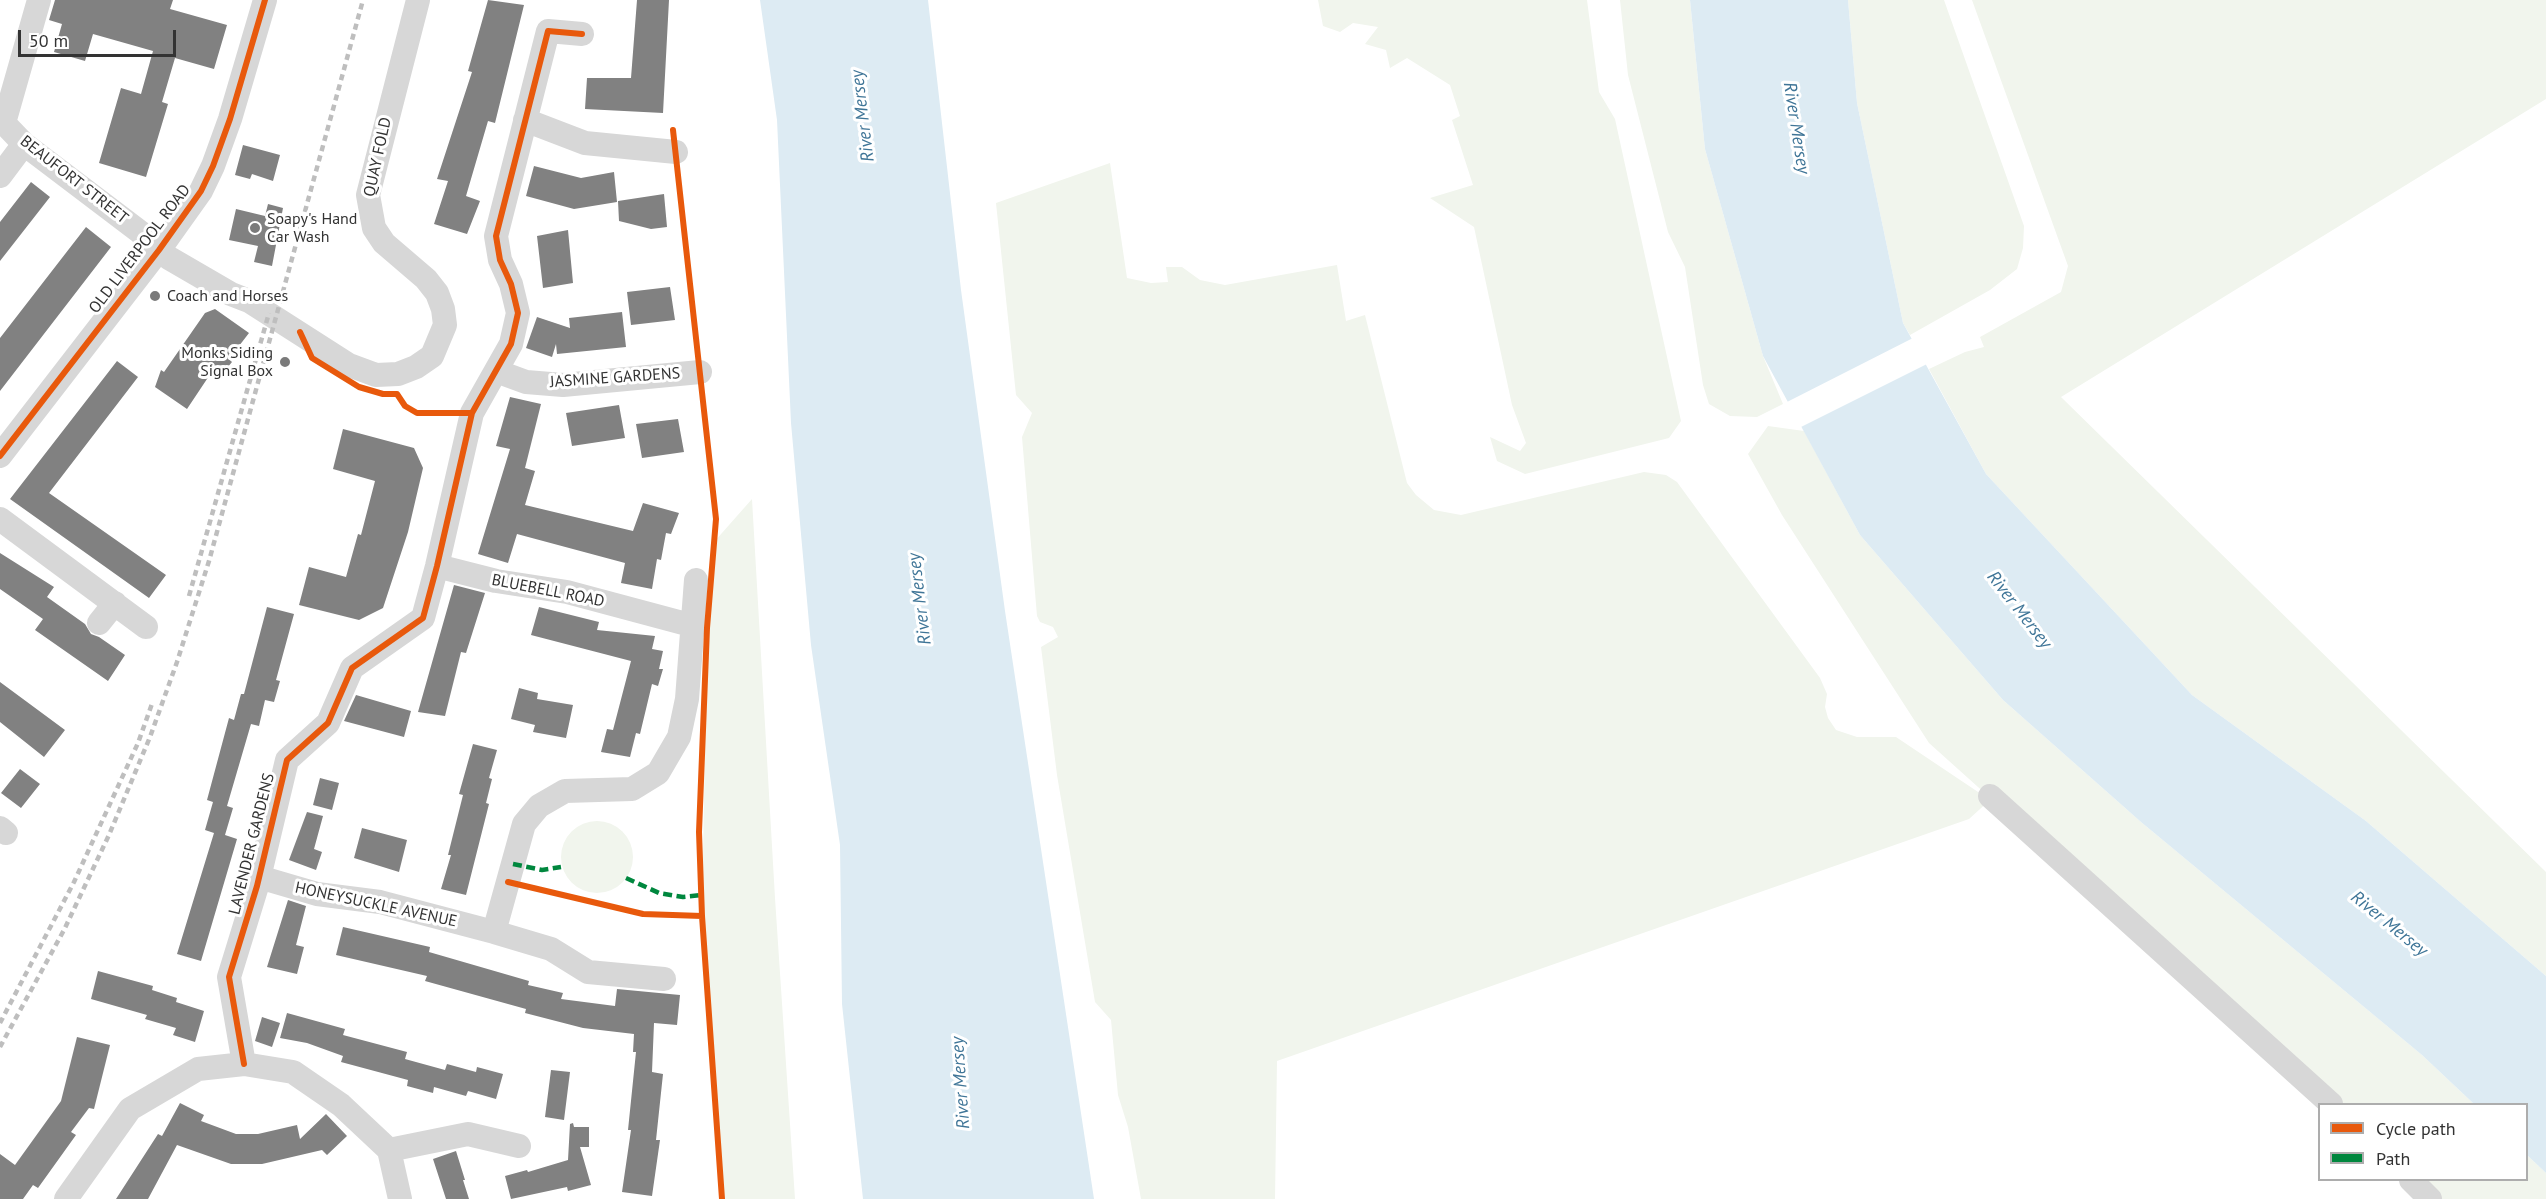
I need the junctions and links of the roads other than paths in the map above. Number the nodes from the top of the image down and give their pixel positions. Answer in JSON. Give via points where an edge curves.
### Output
{"nodes":[{"id":1,"x":39,"y":0,"type":"edge"},
{"id":2,"x":266,"y":0,"type":"edge"},
{"id":3,"x":418,"y":0,"type":"edge"},
{"id":4,"x":582,"y":34,"type":"dead end"},
{"id":5,"x":525,"y":120,"type":"junction"},
{"id":6,"x":2,"y":121,"type":"edge"},
{"id":7,"x":24,"y":144,"type":"junction"},
{"id":8,"x":676,"y":152,"type":"dead end"},
{"id":9,"x":0,"y":176,"type":"edge"},
{"id":10,"x":159,"y":250,"type":"junction"},
{"id":11,"x":496,"y":371,"type":"junction"},
{"id":12,"x":700,"y":372,"type":"dead end"},
{"id":13,"x":398,"y":374,"type":"joint"},
{"id":14,"x":0,"y":456,"type":"edge"},
{"id":15,"x":0,"y":519,"type":"edge"},
{"id":16,"x":437,"y":566,"type":"junction"},
{"id":17,"x":696,"y":580,"type":"dead end"},
{"id":18,"x":115,"y":603,"type":"junction"},
{"id":19,"x":99,"y":623,"type":"dead end"},
{"id":20,"x":694,"y":626,"type":"junction"},
{"id":21,"x":146,"y":627,"type":"dead end"},
{"id":22,"x":1990,"y":796,"type":"dead end"},
{"id":23,"x":259,"y":877,"type":"junction"},
{"id":24,"x":494,"y":932,"type":"junction"},
{"id":25,"x":664,"y":979,"type":"dead end"},
{"id":26,"x":244,"y":1064,"type":"junction"},
{"id":27,"x":2330,"y":1103,"type":"edge"},
{"id":28,"x":519,"y":1146,"type":"dead end"},
{"id":29,"x":389,"y":1150,"type":"junction"},
{"id":30,"x":2413,"y":1181,"type":"edge"},
{"id":31,"x":66,"y":1199,"type":"edge"},
{"id":32,"x":400,"y":1199,"type":"edge"},
{"id":33,"x":2430,"y":1199,"type":"edge"}],
"edges":[{"from":1,"to":6,"type":"street"},
{"from":2,"to":10,"type":"street","name":"OLD LIVERPOOL ROAD","via":[[213,166],[196,199]]},
{"from":3,"to":13,"type":"street","name":"QUAY FOLD","via":[[370,179],[368,203],[374,228],[384,243],[426,279],[436,293],[445,325],[432,356]]},
{"from":4,"to":5,"type":"street","name":"LAVENDER GARDENS","via":[[549,31]]},
{"from":5,"to":8,"type":"street","via":[[585,143]]},
{"from":5,"to":11,"type":"street","name":"LAVENDER GARDENS","via":[[496,236],[518,313],[511,344]]},
{"from":6,"to":7,"type":"street","name":"BEAUFORT STREET"},
{"from":7,"to":9,"type":"street"},
{"from":7,"to":10,"type":"street","name":"BEAUFORT STREET"},
{"from":10,"to":13,"type":"street","name":"BEAUFORT STREET","via":[[349,364],[376,375]]},
{"from":10,"to":14,"type":"street","name":"OLD LIVERPOOL ROAD"},
{"from":11,"to":12,"type":"street","name":"JASMINE GARDENS","via":[[526,382],[563,385]]},
{"from":11,"to":16,"type":"street","name":"LAVENDER GARDENS","via":[[472,414]]},
{"from":15,"to":18,"type":"street"},
{"from":16,"to":20,"type":"street","name":"BLUEBELL ROAD","via":[[496,581],[567,592]]},
{"from":16,"to":23,"type":"street","name":"LAVENDER GARDENS","via":[[423,618],[352,668],[328,723],[287,760]]},
{"from":17,"to":20,"type":"street"},
{"from":18,"to":19,"type":"street"},
{"from":18,"to":21,"type":"street"},
{"from":20,"to":24,"type":"street","via":[[679,737],[658,773],[632,789],[565,791],[539,806],[524,824]]},
{"from":22,"to":27,"type":"street"},
{"from":23,"to":24,"type":"street","name":"HONEYSUCKLE AVENUE","via":[[317,894],[381,902]]},
{"from":23,"to":26,"type":"street","name":"LAVENDER GARDENS","via":[[229,977]]},
{"from":24,"to":25,"type":"street","name":"HONEYSUCKLE AVENUE","via":[[551,949],[588,972]]},
{"from":26,"to":29,"type":"street","via":[[293,1072],[341,1105]]},
{"from":26,"to":31,"type":"street","via":[[198,1069],[130,1109]]},
{"from":28,"to":29,"type":"street","via":[[468,1134]]},
{"from":29,"to":32,"type":"street"},
{"from":30,"to":33,"type":"street"}]}
